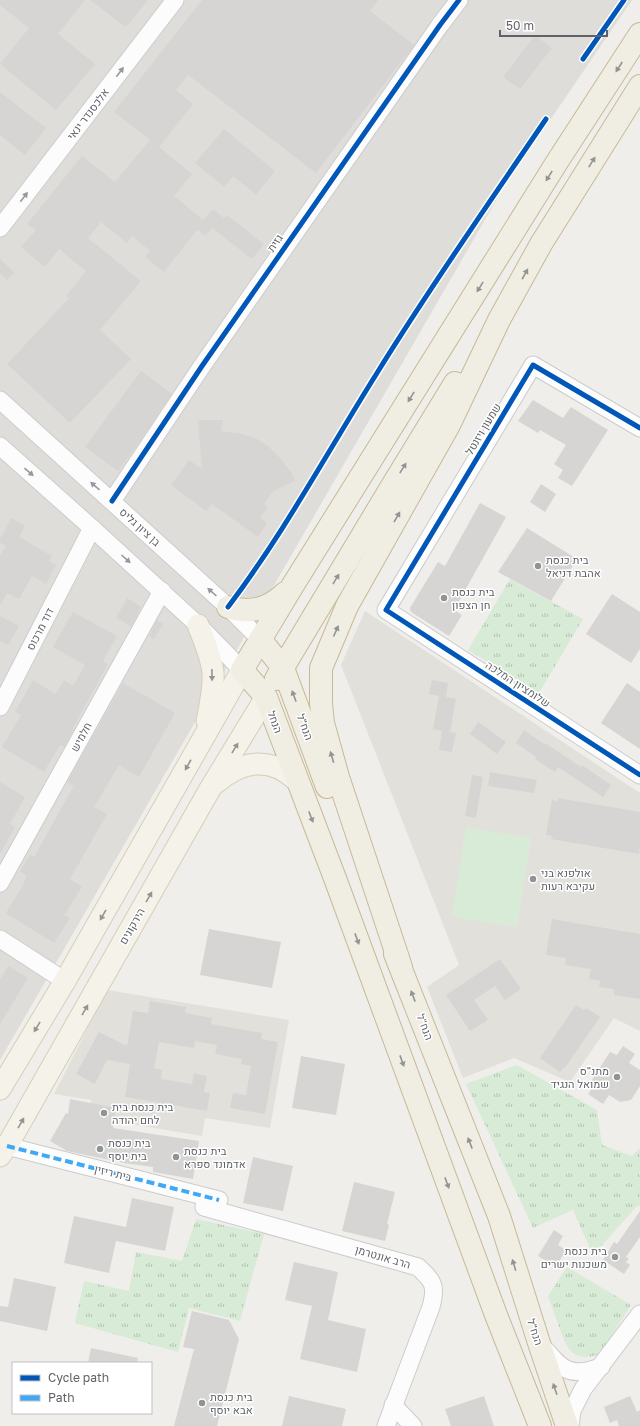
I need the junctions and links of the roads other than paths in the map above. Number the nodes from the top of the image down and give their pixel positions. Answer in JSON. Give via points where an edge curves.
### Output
{"nodes":[{"id":1,"x":175,"y":0,"type":"edge"},
{"id":2,"x":459,"y":0,"type":"edge"},
{"id":3,"x":640,"y":34,"type":"edge"},
{"id":4,"x":640,"y":86,"type":"edge"},
{"id":5,"x":0,"y":228,"type":"edge"},
{"id":6,"x":499,"y":320,"type":"junction"},
{"id":7,"x":0,"y":400,"type":"edge"},
{"id":8,"x":640,"y":428,"type":"edge"},
{"id":9,"x":0,"y":446,"type":"edge"},
{"id":10,"x":112,"y":501,"type":"junction"},
{"id":11,"x":92,"y":528,"type":"junction"},
{"id":12,"x":108,"y":542,"type":"junction"},
{"id":13,"x":80,"y":552,"type":"junction"},
{"id":14,"x":293,"y":585,"type":"junction"},
{"id":15,"x":162,"y":592,"type":"junction"},
{"id":16,"x":228,"y":607,"type":"junction"},
{"id":17,"x":386,"y":610,"type":"joint"},
{"id":18,"x":198,"y":625,"type":"junction"},
{"id":19,"x":260,"y":639,"type":"junction"},
{"id":20,"x":283,"y":668,"type":"junction"},
{"id":21,"x":242,"y":670,"type":"junction"},
{"id":22,"x":266,"y":697,"type":"junction"},
{"id":23,"x":0,"y":707,"type":"edge"},
{"id":24,"x":205,"y":734,"type":"junction"},
{"id":25,"x":640,"y":776,"type":"edge"},
{"id":26,"x":297,"y":781,"type":"junction"},
{"id":27,"x":210,"y":789,"type":"junction"},
{"id":28,"x":0,"y":882,"type":"edge"},
{"id":29,"x":0,"y":939,"type":"edge"},
{"id":30,"x":401,"y":966,"type":"junction"},
{"id":31,"x":65,"y":981,"type":"junction"},
{"id":32,"x":0,"y":1089,"type":"edge"},
{"id":33,"x":4,"y":1151,"type":"edge"},
{"id":34,"x":211,"y":1204,"type":"joint"},
{"id":35,"x":640,"y":1314,"type":"edge"},
{"id":36,"x":539,"y":1343,"type":"junction"},
{"id":37,"x":601,"y":1367,"type":"junction"},
{"id":38,"x":393,"y":1405,"type":"junction"},
{"id":39,"x":386,"y":1426,"type":"edge"},
{"id":40,"x":413,"y":1426,"type":"edge"},
{"id":41,"x":540,"y":1426,"type":"edge"},
{"id":42,"x":569,"y":1426,"type":"edge"}],
"edges":[{"from":5,"to":1,"type":"street","name":"אלכסנדר ינאי","one_way":true},
{"from":2,"to":10,"type":"street","name":"גזית","via":[[202,366]]},
{"from":3,"to":14,"type":"highway","one_way":true,"via":[[557,162]]},
{"from":6,"to":4,"type":"highway","one_way":true,"via":[[541,244]]},
{"from":20,"to":6,"type":"highway","one_way":true,"via":[[389,491],[471,359]]},
{"from":30,"to":6,"type":"highway","one_way":true,"via":[[338,777],[323,722],[321,668],[347,606],[449,425]]},
{"from":10,"to":7,"type":"street","name":"בן ציון גליס","one_way":true},
{"from":8,"to":17,"type":"street","name":"שמעון ויזנטל","via":[[533,364]]},
{"from":9,"to":11,"type":"street","one_way":true},
{"from":16,"to":10,"type":"street","name":"בן ציון גליס","one_way":true},
{"from":11,"to":12,"type":"street"},
{"from":11,"to":13,"type":"street","name":"דוד מרכוס"},
{"from":12,"to":13,"type":"street"},
{"from":12,"to":15,"type":"street","one_way":true},
{"from":13,"to":23,"type":"street","name":"דוד מרכוס"},
{"from":14,"to":16,"type":"highway","via":[[265,607],[256,610]]},
{"from":14,"to":19,"type":"highway"},
{"from":15,"to":18,"type":"street"},
{"from":15,"to":28,"type":"street","name":"חלמיש"},
{"from":16,"to":19,"type":"street","name":"בן ציון גליס"},
{"from":17,"to":25,"type":"street","name":"שלומציון המלכה"},
{"from":18,"to":21,"type":"street"},
{"from":18,"to":24,"type":"main road","one_way":true,"via":[[213,673]]},
{"from":19,"to":20,"type":"highway","name":"הנח\"ל"},
{"from":19,"to":21,"type":"highway"},
{"from":20,"to":22,"type":"highway"},
{"from":30,"to":20,"type":"highway","name":"הנח\"ל","one_way":true,"via":[[344,833]]},
{"from":21,"to":22,"type":"highway","name":"הנחל"},
{"from":21,"to":24,"type":"main road"},
{"from":22,"to":26,"type":"highway","name":"הנחל"},
{"from":27,"to":22,"type":"main road","name":"הירקונים","one_way":true},
{"from":24,"to":31,"type":"main road","one_way":true},
{"from":26,"to":27,"type":"main road","via":[[282,768],[257,763],[231,772]]},
{"from":26,"to":41,"type":"highway","one_way":true,"via":[[496,1315]]},
{"from":33,"to":27,"type":"main road","name":"הירקונים","one_way":true},
{"from":29,"to":31,"type":"street"},
{"from":36,"to":30,"type":"highway","name":"הנח\"ל","one_way":true,"via":[[499,1216]]},
{"from":31,"to":32,"type":"main road","one_way":true},
{"from":33,"to":34,"type":"street","name":"בית ריזין"},
{"from":34,"to":38,"type":"street","name":"הרב אונטרמן","via":[[418,1267],[430,1278],[434,1293],[431,1306]]},
{"from":35,"to":37,"type":"street"},
{"from":36,"to":37,"type":"street","via":[[567,1370],[576,1373]]},
{"from":42,"to":36,"type":"highway","name":"הנח\"ל","one_way":true},
{"from":37,"to":42,"type":"street","via":[[577,1400]]},
{"from":38,"to":39,"type":"street","name":"הרב אונטרמן"},
{"from":38,"to":40,"type":"street"}]}
